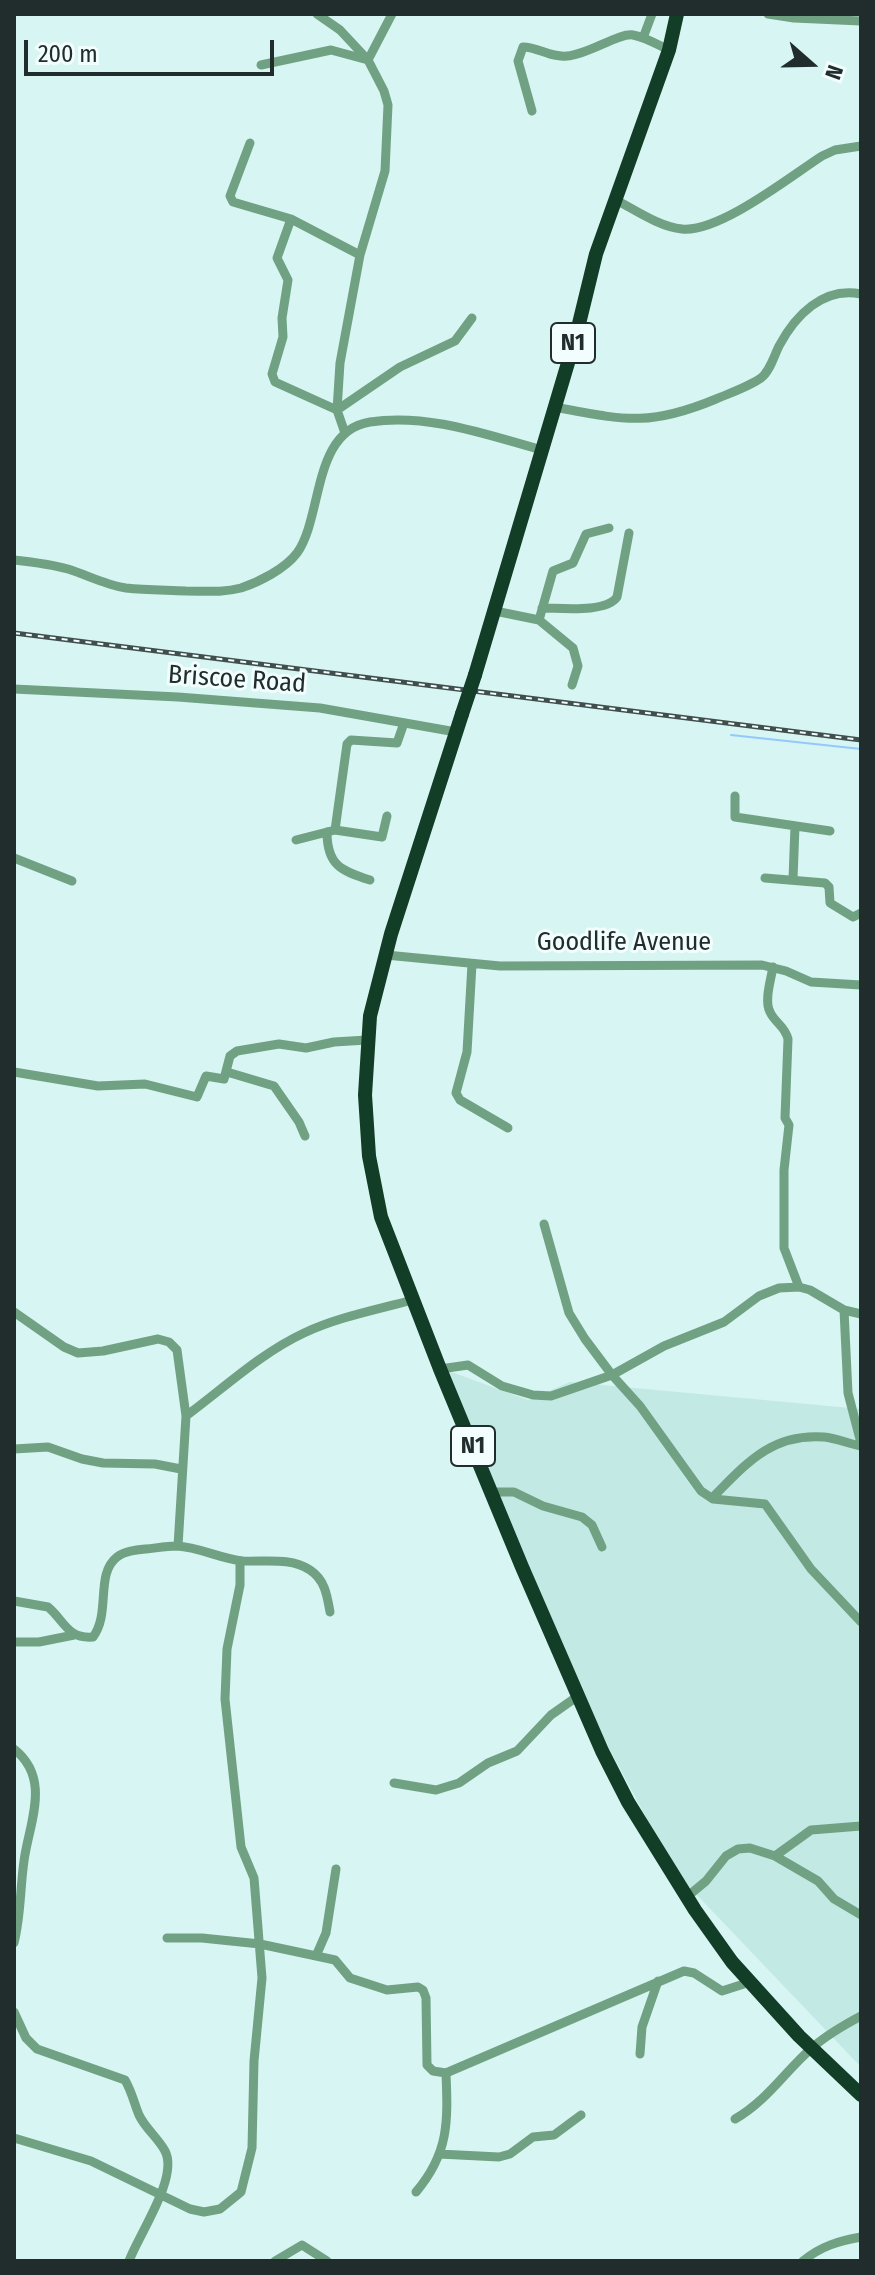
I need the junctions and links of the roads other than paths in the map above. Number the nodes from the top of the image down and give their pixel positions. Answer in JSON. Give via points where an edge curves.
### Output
{"nodes":[{"id":1,"x":317,"y":14,"type":"edge"},
{"id":2,"x":392,"y":14,"type":"edge"},
{"id":3,"x":652,"y":14,"type":"edge"},
{"id":4,"x":677,"y":14,"type":"edge"},
{"id":5,"x":768,"y":14,"type":"edge"},
{"id":6,"x":861,"y":21,"type":"edge"},
{"id":7,"x":643,"y":38,"type":"junction"},
{"id":8,"x":669,"y":50,"type":"junction"},
{"id":9,"x":368,"y":60,"type":"junction"},
{"id":10,"x":261,"y":65,"type":"dead end"},
{"id":11,"x":532,"y":111,"type":"dead end"},
{"id":12,"x":250,"y":143,"type":"dead end"},
{"id":13,"x":861,"y":146,"type":"edge"},
{"id":14,"x":614,"y":199,"type":"junction"},
{"id":15,"x":291,"y":219,"type":"junction"},
{"id":16,"x":360,"y":255,"type":"junction"},
{"id":17,"x":861,"y":294,"type":"edge"},
{"id":18,"x":472,"y":318,"type":"dead end"},
{"id":19,"x":554,"y":407,"type":"junction"},
{"id":20,"x":337,"y":410,"type":"junction"},
{"id":21,"x":345,"y":433,"type":"junction"},
{"id":22,"x":542,"y":450,"type":"junction"},
{"id":23,"x":609,"y":528,"type":"dead end"},
{"id":24,"x":629,"y":533,"type":"dead end"},
{"id":25,"x":14,"y":560,"type":"edge"},
{"id":26,"x":542,"y":608,"type":"junction"},
{"id":27,"x":495,"y":611,"type":"junction"},
{"id":28,"x":539,"y":620,"type":"junction"},
{"id":29,"x":572,"y":685,"type":"dead end"},
{"id":30,"x":14,"y":689,"type":"edge"},
{"id":31,"x":404,"y":723,"type":"junction"},
{"id":32,"x":456,"y":732,"type":"junction"},
{"id":33,"x":735,"y":796,"type":"dead end"},
{"id":34,"x":387,"y":816,"type":"dead end"},
{"id":35,"x":795,"y":826,"type":"junction"},
{"id":36,"x":331,"y":831,"type":"junction"},
{"id":37,"x":830,"y":831,"type":"dead end"},
{"id":38,"x":296,"y":840,"type":"dead end"},
{"id":39,"x":14,"y":858,"type":"edge"},
{"id":40,"x":765,"y":878,"type":"dead end"},
{"id":41,"x":793,"y":879,"type":"junction"},
{"id":42,"x":370,"y":880,"type":"dead end"},
{"id":43,"x":72,"y":881,"type":"dead end"},
{"id":44,"x":861,"y":913,"type":"edge"},
{"id":45,"x":386,"y":955,"type":"junction"},
{"id":46,"x":472,"y":964,"type":"junction"},
{"id":47,"x":773,"y":967,"type":"junction"},
{"id":48,"x":861,"y":985,"type":"edge"},
{"id":49,"x":367,"y":1040,"type":"junction"},
{"id":50,"x":14,"y":1072,"type":"edge"},
{"id":51,"x":227,"y":1072,"type":"junction"},
{"id":52,"x":508,"y":1128,"type":"dead end"},
{"id":53,"x":305,"y":1136,"type":"dead end"},
{"id":54,"x":544,"y":1224,"type":"dead end"},
{"id":55,"x":799,"y":1287,"type":"junction"},
{"id":56,"x":412,"y":1300,"type":"junction"},
{"id":57,"x":844,"y":1310,"type":"junction"},
{"id":58,"x":14,"y":1312,"type":"edge"},
{"id":59,"x":861,"y":1314,"type":"edge"},
{"id":60,"x":440,"y":1369,"type":"junction"},
{"id":61,"x":612,"y":1375,"type":"junction"},
{"id":62,"x":186,"y":1416,"type":"junction"},
{"id":63,"x":861,"y":1444,"type":"edge"},
{"id":64,"x":14,"y":1449,"type":"edge"},
{"id":65,"x":181,"y":1469,"type":"junction"},
{"id":66,"x":493,"y":1492,"type":"junction"},
{"id":67,"x":712,"y":1498,"type":"junction"},
{"id":68,"x":178,"y":1546,"type":"junction"},
{"id":69,"x":602,"y":1547,"type":"dead end"},
{"id":70,"x":240,"y":1561,"type":"junction"},
{"id":71,"x":14,"y":1601,"type":"edge"},
{"id":72,"x":330,"y":1612,"type":"dead end"},
{"id":73,"x":861,"y":1622,"type":"edge"},
{"id":74,"x":74,"y":1635,"type":"junction"},
{"id":75,"x":15,"y":1642,"type":"edge"},
{"id":76,"x":578,"y":1696,"type":"junction"},
{"id":77,"x":14,"y":1749,"type":"edge"},
{"id":78,"x":394,"y":1783,"type":"dead end"},
{"id":79,"x":861,"y":1826,"type":"edge"},
{"id":80,"x":775,"y":1856,"type":"junction"},
{"id":81,"x":336,"y":1869,"type":"dead end"},
{"id":82,"x":688,"y":1896,"type":"junction"},
{"id":83,"x":861,"y":1915,"type":"edge"},
{"id":84,"x":17,"y":1922,"type":"edge"},
{"id":85,"x":167,"y":1938,"type":"dead end"},
{"id":86,"x":14,"y":1943,"type":"edge"},
{"id":87,"x":260,"y":1944,"type":"junction"},
{"id":88,"x":316,"y":1956,"type":"junction"},
{"id":89,"x":658,"y":1981,"type":"junction"},
{"id":90,"x":750,"y":1982,"type":"junction"},
{"id":91,"x":14,"y":2012,"type":"edge"},
{"id":92,"x":861,"y":2016,"type":"edge"},
{"id":93,"x":811,"y":2048,"type":"junction"},
{"id":94,"x":640,"y":2054,"type":"dead end"},
{"id":95,"x":446,"y":2073,"type":"junction"},
{"id":96,"x":861,"y":2095,"type":"edge"},
{"id":97,"x":581,"y":2115,"type":"dead end"},
{"id":98,"x":735,"y":2119,"type":"dead end"},
{"id":99,"x":14,"y":2138,"type":"edge"},
{"id":100,"x":439,"y":2154,"type":"junction"},
{"id":101,"x":416,"y":2192,"type":"dead end"},
{"id":102,"x":160,"y":2194,"type":"junction"},
{"id":103,"x":861,"y":2237,"type":"edge"},
{"id":104,"x":129,"y":2261,"type":"edge"},
{"id":105,"x":275,"y":2261,"type":"edge"},
{"id":106,"x":327,"y":2261,"type":"edge"},
{"id":107,"x":803,"y":2261,"type":"edge"}],
"edges":[{"from":1,"to":9,"type":"street"},
{"from":2,"to":9,"type":"street"},
{"from":3,"to":7,"type":"street"},
{"from":4,"to":8,"type":"highway","number":"N1"},
{"from":5,"to":6,"type":"street"},
{"from":7,"to":8,"type":"street"},
{"from":7,"to":11,"type":"street","via":[[626,34],[569,56],[523,47],[518,61]]},
{"from":8,"to":14,"type":"highway","number":"N1"},
{"from":9,"to":10,"type":"street","via":[[331,50]]},
{"from":9,"to":16,"type":"street","via":[[388,105],[387,149],[381,189]]},
{"from":12,"to":15,"type":"street","via":[[230,199]]},
{"from":13,"to":14,"type":"street","via":[[822,156],[730,215],[693,228],[670,226]]},
{"from":14,"to":19,"type":"highway","number":"N1"},
{"from":15,"to":16,"type":"street"},
{"from":15,"to":20,"type":"street","via":[[277,258],[288,280],[283,337],[271,377]]},
{"from":16,"to":20,"type":"street"},
{"from":17,"to":19,"type":"street","via":[[840,294],[811,305],[797,318],[760,378],[686,412],[639,420]]},
{"from":18,"to":20,"type":"street","via":[[455,341],[400,367]]},
{"from":19,"to":22,"type":"highway","number":"N1"},
{"from":20,"to":21,"type":"street"},
{"from":21,"to":22,"type":"street","via":[[367,422],[421,422]]},
{"from":21,"to":25,"type":"street","via":[[324,467],[296,554],[245,587],[217,592],[124,588],[57,566]]},
{"from":22,"to":27,"type":"highway","number":"N1"},
{"from":23,"to":26,"type":"street","via":[[586,534],[573,563],[553,571]]},
{"from":24,"to":26,"type":"street","via":[[613,603]]},
{"from":26,"to":28,"type":"street"},
{"from":27,"to":28,"type":"street"},
{"from":27,"to":32,"type":"highway","number":"N1","bridge":true},
{"from":28,"to":29,"type":"street","via":[[577,654]]},
{"from":30,"to":31,"type":"street","name":"Briscoe Road","via":[[277,704]]},
{"from":31,"to":32,"type":"street","name":"Briscoe Road"},
{"from":31,"to":36,"type":"street","via":[[394,744],[347,744]]},
{"from":32,"to":45,"type":"highway","number":"N1"},
{"from":33,"to":35,"type":"street","via":[[735,817]]},
{"from":34,"to":36,"type":"street","via":[[382,837]]},
{"from":35,"to":37,"type":"street"},
{"from":35,"to":41,"type":"street"},
{"from":36,"to":38,"type":"street"},
{"from":36,"to":42,"type":"street","via":[[327,847],[332,859],[347,873]]},
{"from":39,"to":43,"type":"street"},
{"from":40,"to":41,"type":"street"},
{"from":41,"to":44,"type":"street","via":[[827,884],[830,903],[853,917]]},
{"from":45,"to":46,"type":"street","name":"Goodlife Avenue"},
{"from":45,"to":49,"type":"highway","number":"N1"},
{"from":46,"to":47,"type":"street","name":"Goodlife Avenue"},
{"from":46,"to":52,"type":"street","via":[[467,1052],[456,1093]]},
{"from":47,"to":48,"type":"street","name":"Goodlife Avenue","via":[[811,982]]},
{"from":47,"to":55,"type":"street","via":[[768,1006],[788,1039],[784,1248]]},
{"from":49,"to":51,"type":"street","via":[[237,1051],[230,1056]]},
{"from":49,"to":56,"type":"highway","number":"N1","via":[[372,1180]]},
{"from":50,"to":51,"type":"street","via":[[98,1086],[145,1084],[196,1097],[206,1076],[223,1080]]},
{"from":51,"to":53,"type":"street","via":[[274,1086]]},
{"from":54,"to":61,"type":"street","via":[[569,1313]]},
{"from":55,"to":57,"type":"street"},
{"from":55,"to":61,"type":"street","via":[[759,1296],[724,1322]]},
{"from":56,"to":60,"type":"highway","number":"N1"},
{"from":56,"to":62,"type":"street","via":[[301,1334]]},
{"from":57,"to":59,"type":"street"},
{"from":57,"to":63,"type":"street","via":[[848,1393]]},
{"from":58,"to":62,"type":"street","via":[[78,1353],[158,1339],[169,1342],[179,1355]]},
{"from":60,"to":61,"type":"street","via":[[473,1367],[502,1386],[543,1396]]},
{"from":60,"to":66,"type":"highway","number":"N1"},
{"from":61,"to":67,"type":"street","via":[[701,1491]]},
{"from":62,"to":65,"type":"street"},
{"from":63,"to":67,"type":"street","via":[[822,1437],[777,1444],[759,1453]]},
{"from":64,"to":65,"type":"street","via":[[48,1447],[103,1463]]},
{"from":65,"to":68,"type":"street"},
{"from":66,"to":69,"type":"street","via":[[514,1492],[582,1517]]},
{"from":66,"to":76,"type":"highway","number":"N1"},
{"from":67,"to":73,"type":"street","via":[[765,1504],[811,1569]]},
{"from":68,"to":70,"type":"street"},
{"from":68,"to":74,"type":"street","via":[[130,1551],[111,1562],[100,1628],[93,1637]]},
{"from":70,"to":72,"type":"street","via":[[294,1562],[308,1568],[327,1592]]},
{"from":70,"to":87,"type":"street","via":[[225,1699],[241,1847],[254,1878]]},
{"from":71,"to":74,"type":"street","via":[[48,1607]]},
{"from":74,"to":75,"type":"street"},
{"from":76,"to":78,"type":"street","via":[[517,1751],[459,1783],[436,1790]]},
{"from":76,"to":82,"type":"highway","number":"N1","via":[[628,1802]]},
{"from":77,"to":84,"type":"street","via":[[29,1763],[36,1796]]},
{"from":79,"to":80,"type":"street","via":[[811,1830]]},
{"from":80,"to":82,"type":"street","via":[[738,1849]]},
{"from":80,"to":83,"type":"street"},
{"from":81,"to":88,"type":"street","via":[[326,1933]]},
{"from":82,"to":90,"type":"highway","number":"N1"},
{"from":84,"to":86,"type":"street"},
{"from":85,"to":87,"type":"street"},
{"from":87,"to":88,"type":"street"},
{"from":87,"to":102,"type":"street","via":[[252,2148],[241,2192],[220,2209],[204,2212]]},
{"from":88,"to":95,"type":"street","via":[[335,1960],[350,1978],[387,1990],[423,1990],[427,2065]]},
{"from":89,"to":90,"type":"street","via":[[684,1971],[722,1991]]},
{"from":89,"to":94,"type":"street","via":[[642,2027]]},
{"from":89,"to":95,"type":"street"},
{"from":90,"to":93,"type":"highway","number":"N1"},
{"from":91,"to":102,"type":"street","via":[[37,2049],[125,2080],[139,2116],[166,2153]]},
{"from":92,"to":93,"type":"street"},
{"from":93,"to":96,"type":"highway","number":"N1"},
{"from":93,"to":98,"type":"street","via":[[759,2103]]},
{"from":95,"to":100,"type":"street","via":[[447,2125]]},
{"from":97,"to":100,"type":"street","via":[[554,2135],[533,2137],[510,2154]]},
{"from":99,"to":102,"type":"street","via":[[91,2161]]},
{"from":100,"to":101,"type":"street"},
{"from":102,"to":104,"type":"street"},
{"from":103,"to":107,"type":"street","via":[[830,2244]]},
{"from":105,"to":106,"type":"street","via":[[302,2245]]}]}
